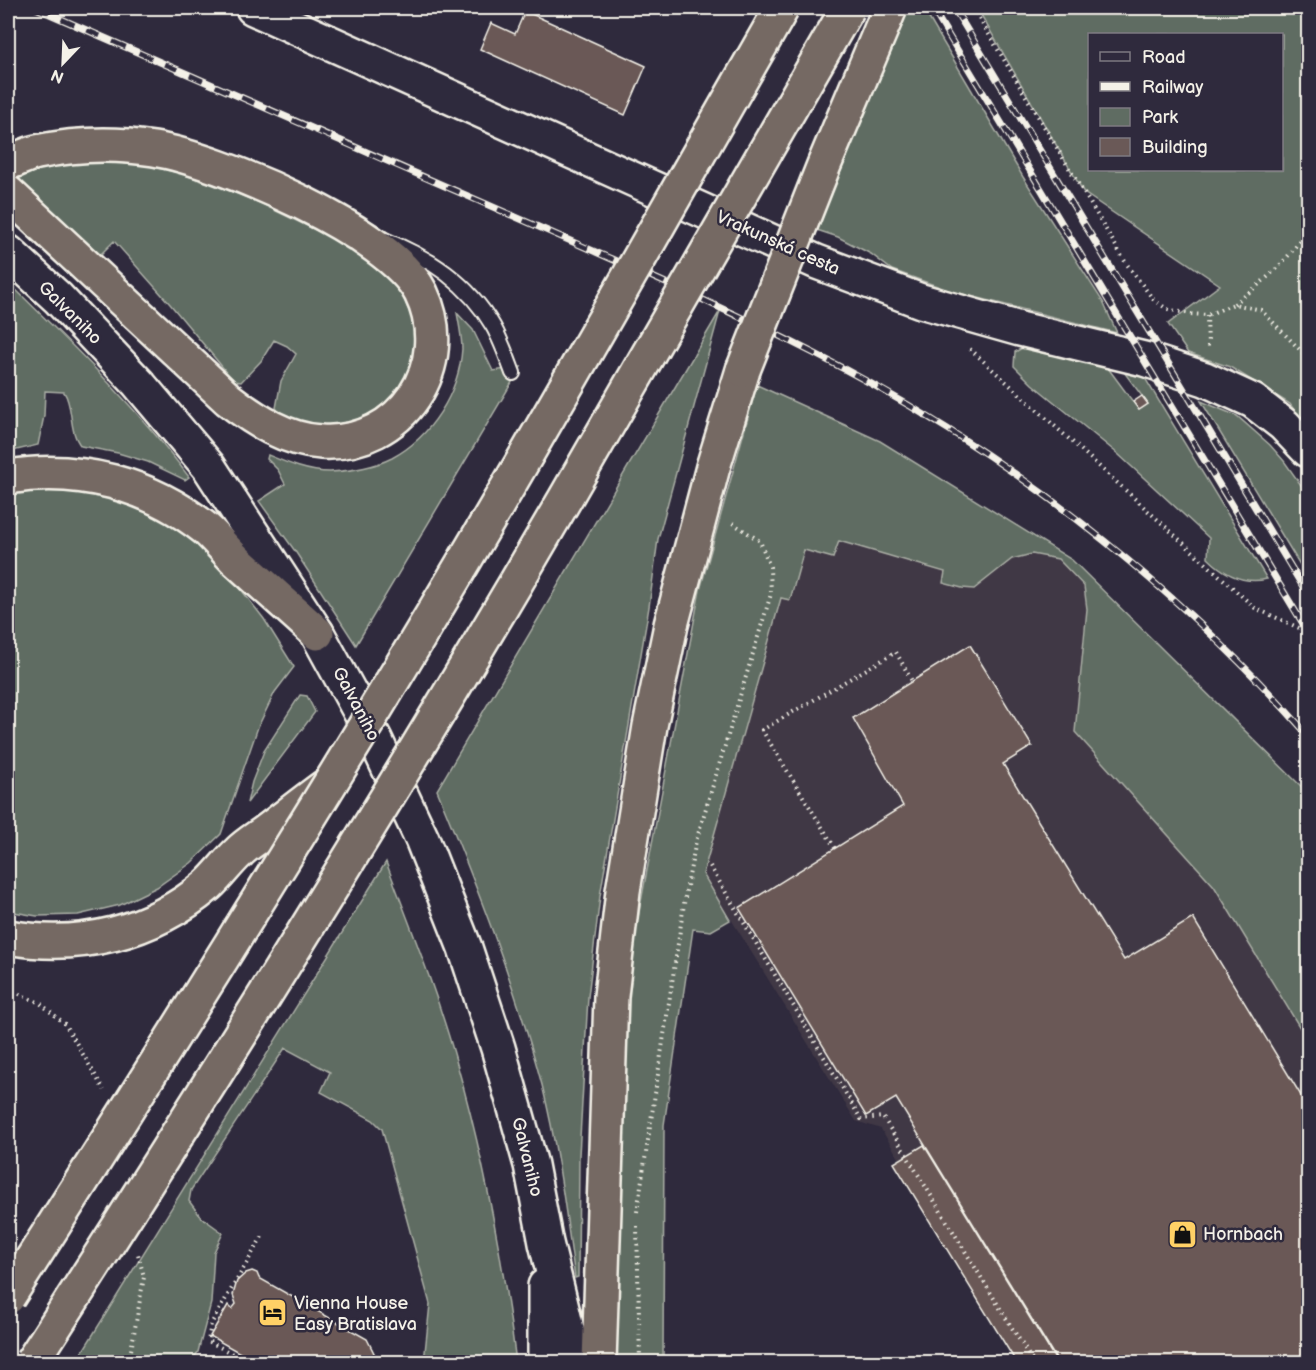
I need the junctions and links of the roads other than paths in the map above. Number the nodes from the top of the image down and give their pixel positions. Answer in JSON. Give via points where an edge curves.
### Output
{"nodes":[{"id":1,"x":253,"y":8,"type":"edge"},
{"id":2,"x":782,"y":8,"type":"edge"},
{"id":3,"x":848,"y":8,"type":"edge"},
{"id":4,"x":890,"y":8,"type":"edge"},
{"id":5,"x":8,"y":163,"type":"edge"},
{"id":6,"x":8,"y":193,"type":"edge"},
{"id":7,"x":342,"y":224,"type":"junction"},
{"id":8,"x":8,"y":252,"type":"edge"},
{"id":9,"x":513,"y":373,"type":"dead end"},
{"id":10,"x":1308,"y":450,"type":"edge"},
{"id":11,"x":8,"y":477,"type":"edge"},
{"id":12,"x":317,"y":633,"type":"junction"},
{"id":13,"x":332,"y":782,"type":"junction"},
{"id":14,"x":8,"y":937,"type":"edge"},
{"id":15,"x":546,"y":1243,"type":"junction"},
{"id":16,"x":8,"y":1297,"type":"edge"},
{"id":17,"x":32,"y":1362,"type":"edge"},
{"id":18,"x":544,"y":1362,"type":"edge"},
{"id":19,"x":575,"y":1362,"type":"edge"},
{"id":20,"x":598,"y":1362,"type":"edge"}],
"edges":[{"from":1,"to":10,"type":"main road","name":"Vrakunská cesta","via":[[818,262],[921,301],[1144,359],[1205,379],[1253,401],[1284,424]]},
{"from":2,"to":13,"type":"highway","bridge":true,"via":[[467,556]]},
{"from":3,"to":17,"type":"highway","bridge":true,"via":[[399,777],[193,1112]]},
{"from":4,"to":20,"type":"highway","bridge":true,"via":[[743,370],[671,625],[650,726],[613,973]]},
{"from":5,"to":7,"type":"highway","via":[[35,152],[68,147],[115,145],[155,149],[241,176]]},
{"from":6,"to":7,"type":"highway","via":[[228,399],[267,426],[323,442],[365,436],[401,413],[425,377],[432,335],[420,292],[407,273]]},
{"from":7,"to":9,"type":"lane","via":[[416,253],[444,270],[473,296],[494,327]]},
{"from":8,"to":12,"type":"main road","name":"Galvaniho","via":[[58,298],[138,383],[209,467]]},
{"from":11,"to":12,"type":"highway","via":[[56,473],[99,478],[156,497],[207,530]]},
{"from":12,"to":15,"type":"main road","name":"Galvaniho","via":[[375,739],[465,948],[531,1165]]},
{"from":13,"to":14,"type":"highway","via":[[240,851],[190,899],[149,922],[103,938],[80,941],[54,943]]},
{"from":13,"to":16,"type":"highway","bridge":true},
{"from":15,"to":18,"type":"main road","name":"Galvaniho"},
{"from":15,"to":19,"type":"main road","name":"Galvaniho"}]}
